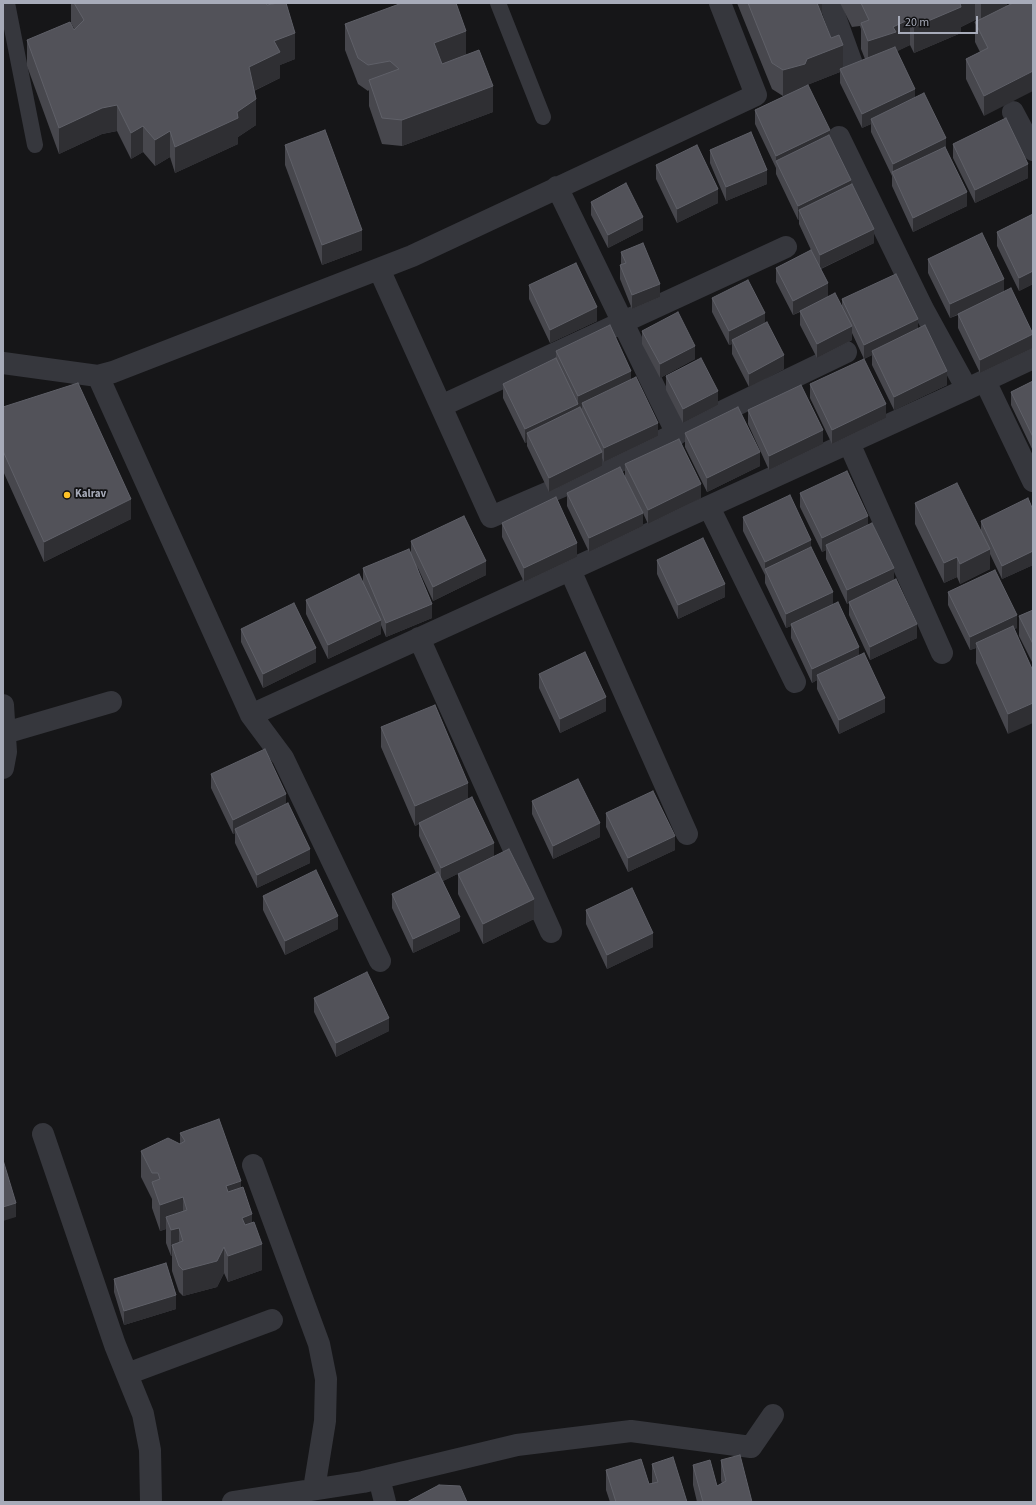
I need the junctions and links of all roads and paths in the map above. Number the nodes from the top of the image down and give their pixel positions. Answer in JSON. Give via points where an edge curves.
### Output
{"nodes":[{"id":1,"x":7,"y":3,"type":"edge"},
{"id":2,"x":498,"y":3,"type":"edge"},
{"id":3,"x":720,"y":3,"type":"edge"},
{"id":4,"x":830,"y":3,"type":"edge"},
{"id":5,"x":852,"y":64,"type":"edge"},
{"id":6,"x":1013,"y":112,"type":"dead end"},
{"id":7,"x":543,"y":117,"type":"dead end"},
{"id":8,"x":839,"y":137,"type":"dead end"},
{"id":9,"x":35,"y":145,"type":"dead end"},
{"id":10,"x":1033,"y":150,"type":"edge"},
{"id":11,"x":557,"y":187,"type":"junction"},
{"id":12,"x":786,"y":247,"type":"dead end"},
{"id":13,"x":379,"y":269,"type":"junction"},
{"id":14,"x":623,"y":323,"type":"junction"},
{"id":15,"x":846,"y":352,"type":"dead end"},
{"id":16,"x":1033,"y":358,"type":"edge"},
{"id":17,"x":3,"y":363,"type":"edge"},
{"id":18,"x":98,"y":376,"type":"junction"},
{"id":19,"x":976,"y":385,"type":"junction"},
{"id":20,"x":441,"y":406,"type":"junction"},
{"id":21,"x":677,"y":434,"type":"junction"},
{"id":22,"x":849,"y":443,"type":"junction"},
{"id":23,"x":1033,"y":481,"type":"edge"},
{"id":24,"x":709,"y":507,"type":"junction"},
{"id":25,"x":570,"y":570,"type":"junction"},
{"id":26,"x":419,"y":638,"type":"junction"},
{"id":27,"x":942,"y":654,"type":"dead end"},
{"id":28,"x":795,"y":682,"type":"dead end"},
{"id":29,"x":111,"y":702,"type":"dead end"},
{"id":30,"x":3,"y":705,"type":"edge"},
{"id":31,"x":251,"y":715,"type":"junction"},
{"id":32,"x":5,"y":733,"type":"junction"},
{"id":33,"x":3,"y":768,"type":"edge"},
{"id":34,"x":687,"y":834,"type":"dead end"},
{"id":35,"x":551,"y":932,"type":"dead end"},
{"id":36,"x":380,"y":961,"type":"dead end"},
{"id":37,"x":44,"y":1134,"type":"dead end"},
{"id":38,"x":253,"y":1165,"type":"dead end"},
{"id":39,"x":272,"y":1320,"type":"dead end"},
{"id":40,"x":127,"y":1374,"type":"junction"},
{"id":41,"x":773,"y":1415,"type":"dead end"},
{"id":42,"x":379,"y":1478,"type":"junction"},
{"id":43,"x":314,"y":1489,"type":"junction"},
{"id":44,"x":151,"y":1502,"type":"edge"},
{"id":45,"x":233,"y":1502,"type":"edge"},
{"id":46,"x":385,"y":1502,"type":"edge"}],
"edges":[{"from":1,"to":9,"type":"lane"},
{"from":2,"to":7,"type":"lane"},
{"from":3,"to":11,"type":"street","via":[[756,95]]},
{"from":4,"to":5,"type":"street"},
{"from":6,"to":10,"type":"street"},
{"from":8,"to":19,"type":"street","via":[[923,309]]},
{"from":11,"to":13,"type":"street","via":[[412,256]]},
{"from":11,"to":14,"type":"street"},
{"from":12,"to":14,"type":"street"},
{"from":13,"to":18,"type":"street"},
{"from":13,"to":20,"type":"street"},
{"from":14,"to":20,"type":"street"},
{"from":14,"to":21,"type":"street"},
{"from":15,"to":21,"type":"street"},
{"from":16,"to":19,"type":"street"},
{"from":17,"to":18,"type":"street"},
{"from":18,"to":31,"type":"street"},
{"from":19,"to":22,"type":"street"},
{"from":19,"to":23,"type":"street"},
{"from":20,"to":21,"type":"street","via":[[491,517],[603,470]]},
{"from":22,"to":24,"type":"street"},
{"from":22,"to":27,"type":"street"},
{"from":24,"to":25,"type":"street"},
{"from":24,"to":28,"type":"street"},
{"from":25,"to":26,"type":"street"},
{"from":25,"to":34,"type":"street"},
{"from":26,"to":31,"type":"street"},
{"from":26,"to":35,"type":"street"},
{"from":29,"to":32,"type":"street"},
{"from":30,"to":32,"type":"street"},
{"from":31,"to":36,"type":"street","via":[[283,758]]},
{"from":32,"to":33,"type":"street","via":[[6,752]]},
{"from":37,"to":40,"type":"street","via":[[112,1337]]},
{"from":38,"to":43,"type":"street","via":[[319,1344],[326,1379],[325,1421]]},
{"from":39,"to":40,"type":"street"},
{"from":40,"to":44,"type":"street","via":[[143,1414],[150,1450]]},
{"from":41,"to":42,"type":"street","via":[[751,1447],[631,1431],[517,1445]]},
{"from":42,"to":43,"type":"street"},
{"from":42,"to":46,"type":"street"},
{"from":43,"to":45,"type":"street"}]}
